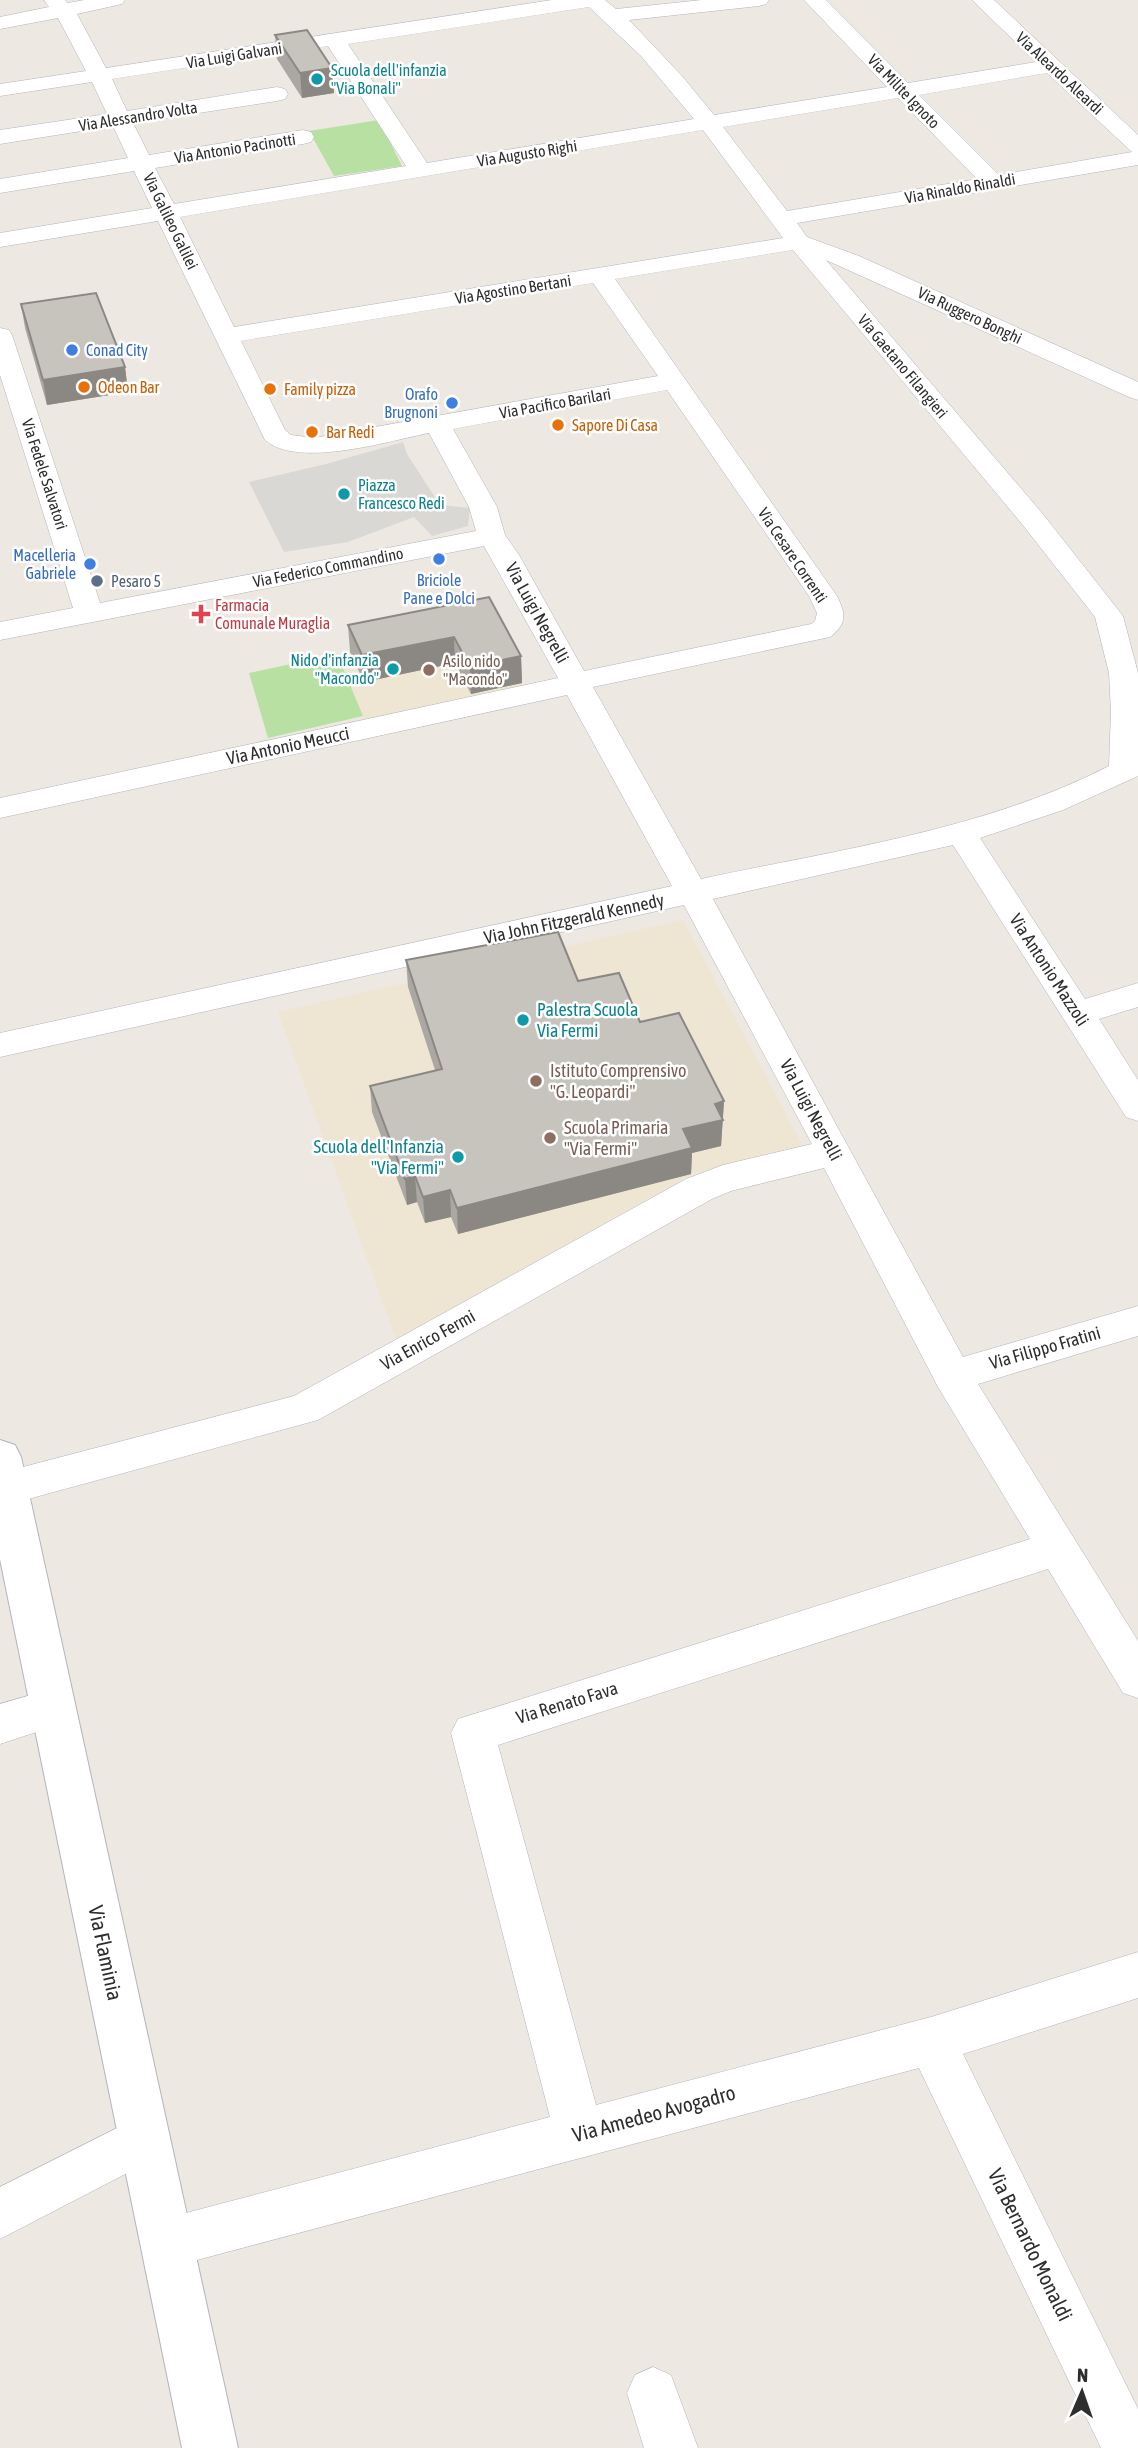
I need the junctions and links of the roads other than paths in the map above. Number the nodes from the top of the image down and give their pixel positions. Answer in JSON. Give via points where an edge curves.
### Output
{"nodes":[{"id":1,"x":115,"y":0,"type":"edge"},
{"id":2,"x":593,"y":0,"type":"edge"},
{"id":3,"x":759,"y":0,"type":"edge"},
{"id":4,"x":814,"y":0,"type":"edge"},
{"id":5,"x":982,"y":0,"type":"edge"},
{"id":6,"x":59,"y":5,"type":"edge"},
{"id":7,"x":612,"y":16,"type":"junction"},
{"id":8,"x":0,"y":23,"type":"edge"},
{"id":9,"x":334,"y":39,"type":"junction"},
{"id":10,"x":1053,"y":65,"type":"junction"},
{"id":11,"x":99,"y":75,"type":"junction"},
{"id":12,"x":0,"y":90,"type":"edge"},
{"id":13,"x":904,"y":91,"type":"junction"},
{"id":14,"x":277,"y":94,"type":"dead end"},
{"id":15,"x":120,"y":118,"type":"junction"},
{"id":16,"x":709,"y":123,"type":"junction"},
{"id":17,"x":0,"y":137,"type":"edge"},
{"id":18,"x":303,"y":137,"type":"dead end"},
{"id":19,"x":1138,"y":146,"type":"edge"},
{"id":20,"x":1138,"y":158,"type":"edge"},
{"id":21,"x":142,"y":163,"type":"junction"},
{"id":22,"x":421,"y":170,"type":"junction"},
{"id":23,"x":993,"y":183,"type":"junction"},
{"id":24,"x":0,"y":186,"type":"edge"},
{"id":25,"x":167,"y":213,"type":"junction"},
{"id":26,"x":782,"y":219,"type":"junction"},
{"id":27,"x":0,"y":240,"type":"edge"},
{"id":28,"x":800,"y":242,"type":"junction"},
{"id":29,"x":600,"y":275,"type":"junction"},
{"id":30,"x":0,"y":335,"type":"edge"},
{"id":31,"x":226,"y":336,"type":"junction"},
{"id":32,"x":673,"y":381,"type":"junction"},
{"id":33,"x":1138,"y":392,"type":"edge"},
{"id":34,"x":437,"y":424,"type":"junction"},
{"id":35,"x":491,"y":536,"type":"junction"},
{"id":36,"x":89,"y":614,"type":"junction"},
{"id":37,"x":0,"y":631,"type":"edge"},
{"id":38,"x":576,"y":682,"type":"junction"},
{"id":39,"x":1131,"y":767,"type":"edge"},
{"id":40,"x":0,"y":807,"type":"edge"},
{"id":41,"x":961,"y":832,"type":"junction"},
{"id":42,"x":691,"y":893,"type":"junction"},
{"id":43,"x":1138,"y":995,"type":"edge"},
{"id":44,"x":1077,"y":1014,"type":"junction"},
{"id":45,"x":0,"y":1045,"type":"edge"},
{"id":46,"x":1138,"y":1108,"type":"edge"},
{"id":47,"x":833,"y":1152,"type":"junction"},
{"id":48,"x":1138,"y":1321,"type":"edge"},
{"id":49,"x":952,"y":1376,"type":"junction"},
{"id":50,"x":3,"y":1472,"type":"edge"},
{"id":51,"x":1057,"y":1548,"type":"junction"},
{"id":52,"x":1138,"y":1679,"type":"edge"},
{"id":53,"x":52,"y":1708,"type":"junction"},
{"id":54,"x":0,"y":1724,"type":"edge"},
{"id":55,"x":1138,"y":1975,"type":"edge"},
{"id":56,"x":931,"y":2041,"type":"junction"},
{"id":57,"x":579,"y":2133,"type":"junction"},
{"id":58,"x":145,"y":2138,"type":"junction"},
{"id":59,"x":0,"y":2214,"type":"edge"},
{"id":60,"x":167,"y":2244,"type":"junction"},
{"id":61,"x":653,"y":2393,"type":"dead end"},
{"id":62,"x":210,"y":2448,"type":"edge"},
{"id":63,"x":671,"y":2448,"type":"edge"},
{"id":64,"x":1129,"y":2448,"type":"edge"}],
"edges":[{"from":1,"to":6,"type":"street"},
{"from":2,"to":7,"type":"street","name":"Via Gaetano Filangieri"},
{"from":2,"to":9,"type":"street","name":"Via Luigi Galvani"},
{"from":3,"to":7,"type":"street"},
{"from":4,"to":13,"type":"street","name":"Via Milite Ignoto"},
{"from":5,"to":10,"type":"street","name":"Via Aleardo Aleardi"},
{"from":6,"to":8,"type":"street"},
{"from":6,"to":11,"type":"street","name":"Via Galileo Galilei"},
{"from":7,"to":16,"type":"street","name":"Via Gaetano Filangieri"},
{"from":9,"to":11,"type":"street","name":"Via Luigi Galvani"},
{"from":9,"to":22,"type":"street"},
{"from":10,"to":13,"type":"street","name":"Via Augusto Righi"},
{"from":10,"to":19,"type":"street","name":"Via Aleardo Aleardi"},
{"from":11,"to":12,"type":"street","name":"Via Luigi Galvani"},
{"from":11,"to":15,"type":"street","name":"Via Galileo Galilei"},
{"from":13,"to":16,"type":"street","name":"Via Augusto Righi"},
{"from":13,"to":23,"type":"street","name":"Via Milite Ignoto"},
{"from":14,"to":15,"type":"street","name":"Via Alessandro Volta"},
{"from":15,"to":17,"type":"street","name":"Via Alessandro Volta"},
{"from":15,"to":21,"type":"street","name":"Via Galileo Galilei"},
{"from":16,"to":22,"type":"street","name":"Via Augusto Righi"},
{"from":16,"to":26,"type":"street","name":"Via Gaetano Filangieri"},
{"from":18,"to":21,"type":"street","name":"Via Antonio Pacinotti"},
{"from":20,"to":23,"type":"street","name":"Via Rinaldo Rinaldi"},
{"from":21,"to":24,"type":"street","name":"Via Antonio Pacinotti"},
{"from":21,"to":25,"type":"street","name":"Via Galileo Galilei"},
{"from":22,"to":25,"type":"street","name":"Via Augusto Righi"},
{"from":23,"to":26,"type":"street","name":"Via Rinaldo Rinaldi"},
{"from":25,"to":27,"type":"street","name":"Via Augusto Righi"},
{"from":25,"to":31,"type":"street","name":"Via Galileo Galilei"},
{"from":26,"to":28,"type":"street","name":"Via Gaetano Filangieri"},
{"from":28,"to":29,"type":"street","name":"Via Agostino Bertani"},
{"from":28,"to":33,"type":"street","name":"Via Ruggero Bonghi"},
{"from":28,"to":39,"type":"street","name":"Via Gaetano Filangieri","via":[[1109,616],[1120,644]]},
{"from":29,"to":31,"type":"street","name":"Via Agostino Bertani"},
{"from":29,"to":32,"type":"street","name":"Via Cesare Correnti"},
{"from":30,"to":36,"type":"street","name":"Via Fedele Salvatori"},
{"from":31,"to":34,"type":"street","name":"Via Galileo Galilei","via":[[274,435],[283,442],[314,446]]},
{"from":32,"to":34,"type":"street","name":"Via Pacifico Barilari"},
{"from":32,"to":38,"type":"street","name":"Via Cesare Correnti","via":[[823,596],[831,613],[828,624],[820,631]]},
{"from":34,"to":35,"type":"street","via":[[483,508]]},
{"from":35,"to":36,"type":"street","name":"Via Federico Commandino"},
{"from":35,"to":38,"type":"street","name":"Via Luigi Negrelli"},
{"from":36,"to":37,"type":"street","name":"Via Federico Commandino"},
{"from":38,"to":40,"type":"street","name":"Via Antonio Meucci"},
{"from":38,"to":42,"type":"street","name":"Via Luigi Negrelli"},
{"from":39,"to":41,"type":"street","name":"Via John Fitzgerald Kennedy","via":[[1029,812]]},
{"from":41,"to":42,"type":"street","name":"Via John Fitzgerald Kennedy"},
{"from":41,"to":44,"type":"street","name":"Via Antonio Mazzoli"},
{"from":42,"to":45,"type":"street","name":"Via John Fitzgerald Kennedy"},
{"from":42,"to":47,"type":"street","name":"Via Luigi Negrelli"},
{"from":43,"to":44,"type":"street"},
{"from":44,"to":46,"type":"street","name":"Via Antonio Mazzoli"},
{"from":47,"to":49,"type":"street","name":"Via Luigi Negrelli"},
{"from":47,"to":50,"type":"street","name":"Via Enrico Fermi","via":[[699,1189],[304,1409]]},
{"from":48,"to":49,"type":"street","name":"Via Filippo Fratini"},
{"from":49,"to":51,"type":"street","name":"Via Luigi Negrelli"},
{"from":50,"to":53,"type":"street","name":"Via Flaminia"},
{"from":51,"to":52,"type":"street","name":"Via Luigi Negrelli"},
{"from":51,"to":57,"type":"street","name":"Via Renato Fava","via":[[473,1733]]},
{"from":53,"to":54,"type":"street"},
{"from":53,"to":58,"type":"street","name":"Via Flaminia"},
{"from":55,"to":56,"type":"street","name":"Via Amedeo Avogadro"},
{"from":56,"to":57,"type":"street","name":"Via Amedeo Avogadro"},
{"from":56,"to":64,"type":"street","name":"Via Bernardo Monaldi"},
{"from":57,"to":60,"type":"street","name":"Via Amedeo Avogadro"},
{"from":58,"to":59,"type":"street"},
{"from":58,"to":60,"type":"street","name":"Via Flaminia"},
{"from":60,"to":62,"type":"street","name":"Via Flaminia"},
{"from":61,"to":63,"type":"street"}]}
